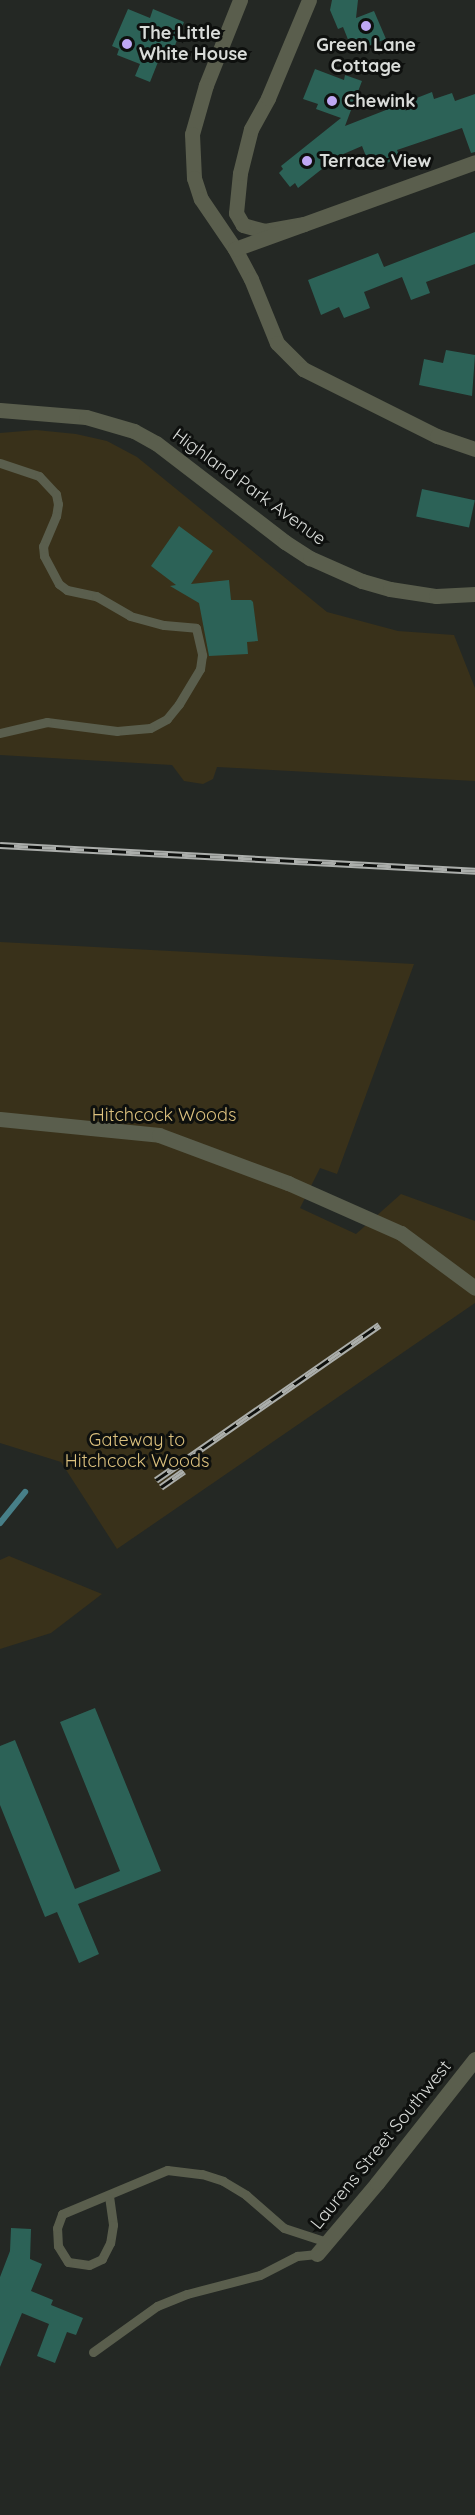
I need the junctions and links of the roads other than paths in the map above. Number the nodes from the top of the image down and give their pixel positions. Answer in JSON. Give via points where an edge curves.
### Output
{"nodes":[{"id":1,"x":240,"y":0,"type":"edge"},
{"id":2,"x":309,"y":0,"type":"edge"},
{"id":3,"x":475,"y":162,"type":"edge"},
{"id":4,"x":304,"y":224,"type":"junction"},
{"id":5,"x":235,"y":249,"type":"junction"},
{"id":6,"x":0,"y":410,"type":"edge"},
{"id":7,"x":475,"y":449,"type":"edge"},
{"id":8,"x":0,"y":463,"type":"edge"},
{"id":9,"x":475,"y":594,"type":"edge"},
{"id":10,"x":0,"y":734,"type":"edge"},
{"id":11,"x":0,"y":1119,"type":"edge"},
{"id":12,"x":475,"y":1288,"type":"edge"},
{"id":13,"x":475,"y":2059,"type":"edge"},
{"id":14,"x":109,"y":2196,"type":"junction"},
{"id":15,"x":327,"y":2242,"type":"junction"},
{"id":16,"x":317,"y":2254,"type":"joint"},
{"id":17,"x":93,"y":2352,"type":"dead end"}],
"edges":[{"from":1,"to":5,"type":"street","via":[[206,85],[192,135],[194,178],[201,199]]},
{"from":2,"to":4,"type":"street","via":[[251,129],[240,173],[236,213],[243,225],[265,231]]},
{"from":3,"to":4,"type":"street"},
{"from":4,"to":5,"type":"street"},
{"from":5,"to":7,"type":"street","via":[[277,343],[303,369],[437,436]]},
{"from":6,"to":9,"type":"street","name":"Highland Park Avenue","via":[[86,417],[134,431],[156,442],[310,558],[390,589],[436,596]]},
{"from":8,"to":10,"type":"lane","via":[[39,476],[56,494],[56,516],[43,546],[59,584],[67,590],[96,596],[130,616],[196,628],[202,655],[200,669],[179,704],[167,719],[150,728],[117,731],[47,722]]},
{"from":11,"to":12,"type":"street","via":[[159,1136],[288,1183],[400,1233]]},
{"from":13,"to":15,"type":"street","name":"Laurens Street Southwest"},
{"from":14,"to":14,"type":"lane","via":[[62,2214],[57,2228],[58,2246],[68,2262],[88,2265],[102,2259],[113,2225]]},
{"from":14,"to":15,"type":"lane","via":[[167,2170],[202,2174],[246,2195],[284,2228]]},
{"from":15,"to":16,"type":"street","name":"Laurens Street Southwest"},
{"from":16,"to":17,"type":"lane","via":[[297,2256],[260,2275],[157,2306]]}]}
